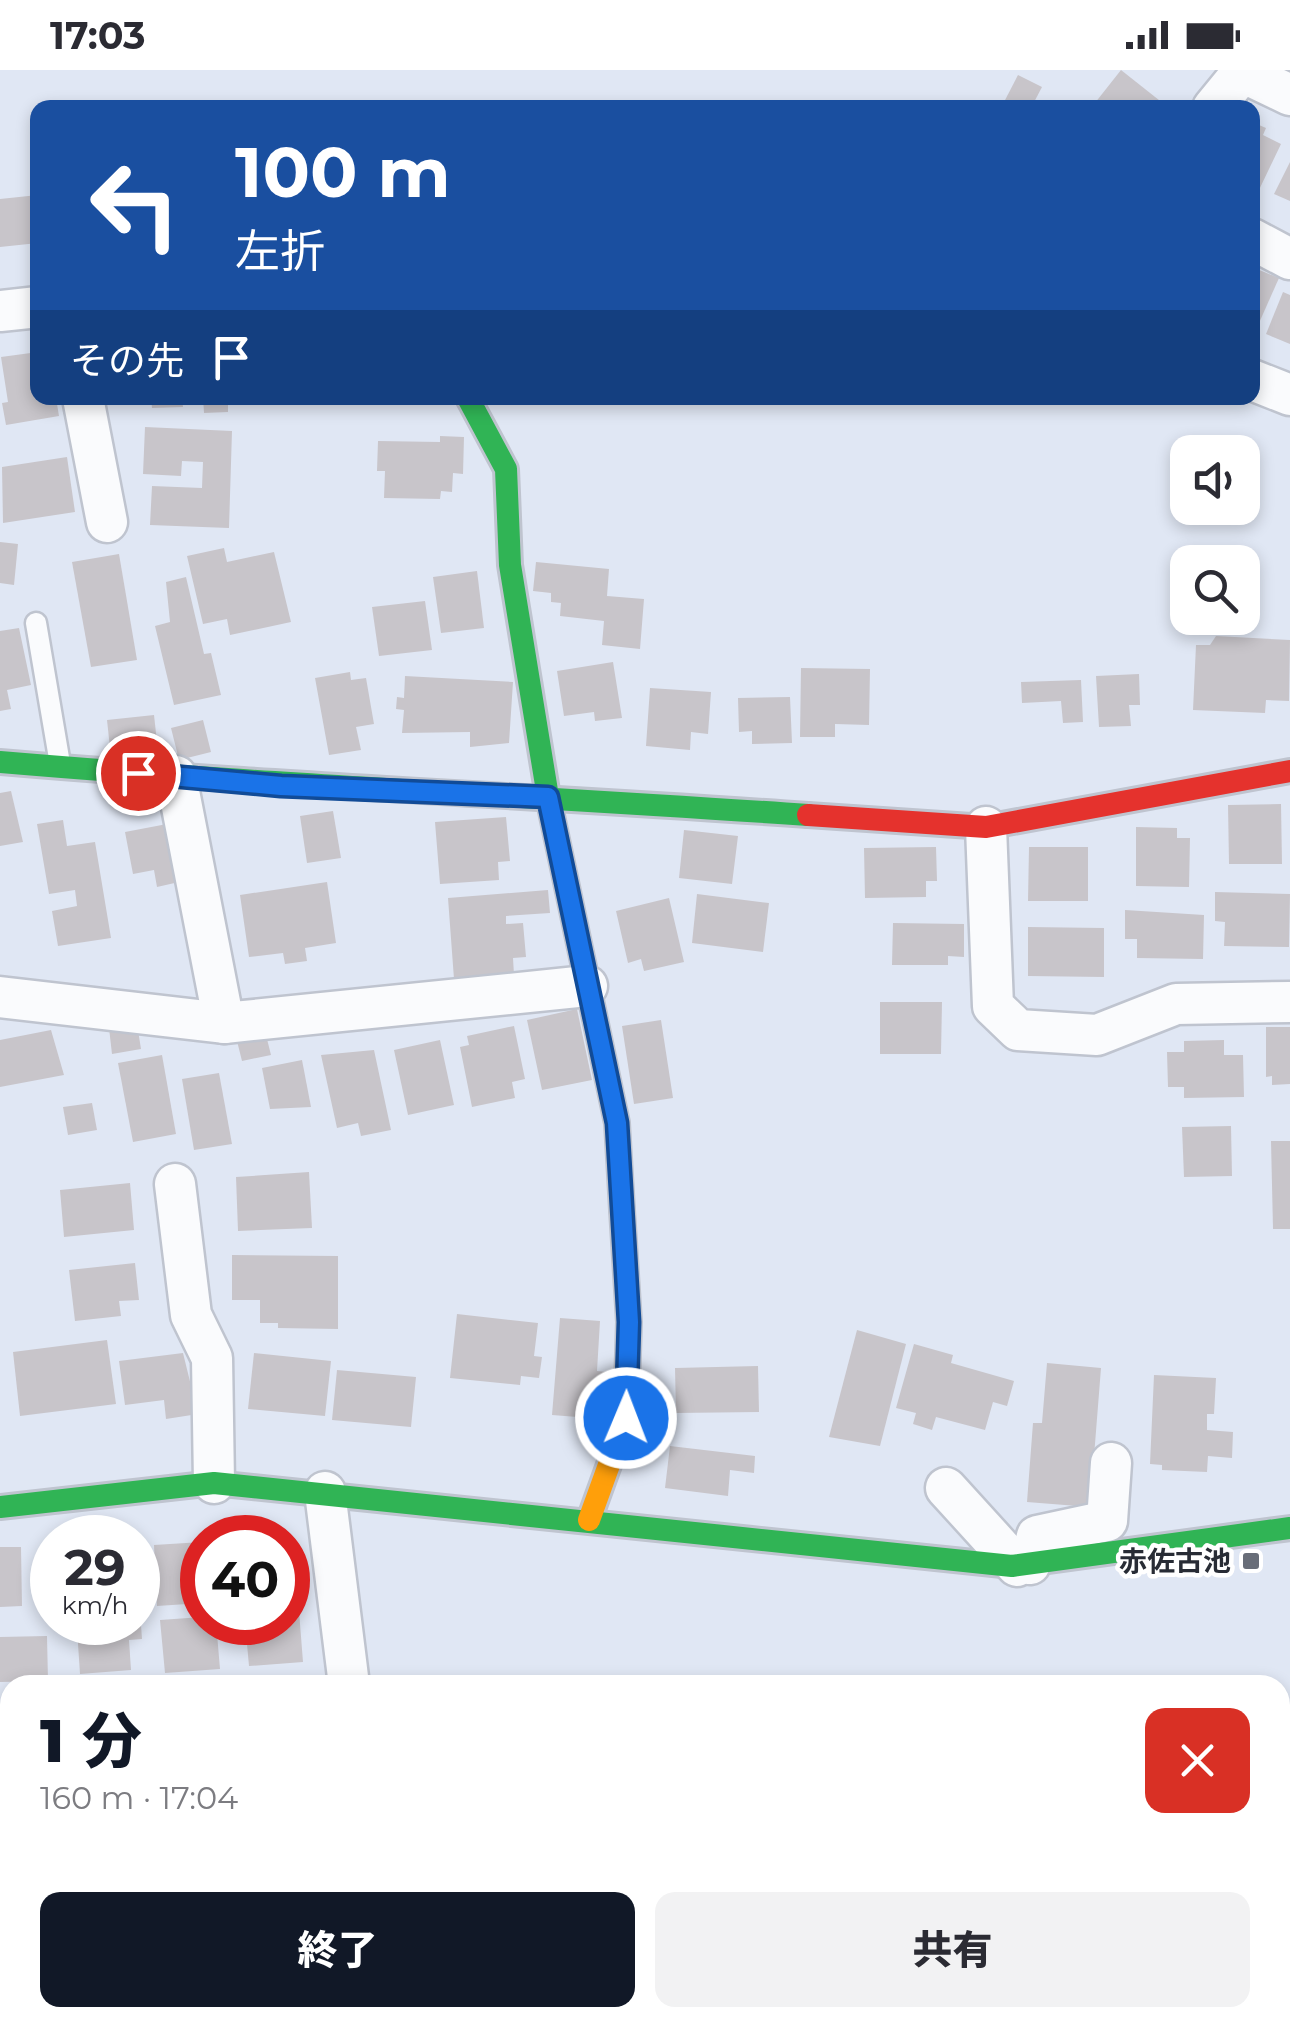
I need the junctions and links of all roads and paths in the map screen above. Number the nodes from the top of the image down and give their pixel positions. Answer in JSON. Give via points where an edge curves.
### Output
{"nodes":[{"id":1,"x":1243,"y":71,"type":"edge"},
{"id":2,"x":1290,"y":95,"type":"edge"},
{"id":3,"x":1219,"y":100,"type":"edge"},
{"id":4,"x":1260,"y":242,"type":"edge"},
{"id":5,"x":1290,"y":259,"type":"edge"},
{"id":6,"x":30,"y":308,"type":"edge"},
{"id":7,"x":0,"y":311,"type":"edge"},
{"id":8,"x":1260,"y":383,"type":"edge"},
{"id":9,"x":1290,"y":395,"type":"edge"},
{"id":10,"x":85,"y":405,"type":"edge"},
{"id":11,"x":472,"y":405,"type":"edge"},
{"id":12,"x":107,"y":522,"type":"dead end"},
{"id":13,"x":36,"y":624,"type":"dead end"},
{"id":14,"x":0,"y":762,"type":"edge"},
{"id":15,"x":60,"y":766,"type":"junction"},
{"id":16,"x":1290,"y":771,"type":"edge"},
{"id":17,"x":176,"y":776,"type":"junction"},
{"id":18,"x":548,"y":797,"type":"junction"},
{"id":19,"x":986,"y":827,"type":"junction"},
{"id":20,"x":587,"y":986,"type":"junction"},
{"id":21,"x":0,"y":996,"type":"edge"},
{"id":22,"x":1290,"y":1002,"type":"edge"},
{"id":23,"x":224,"y":1022,"type":"junction"},
{"id":24,"x":175,"y":1184,"type":"dead end"},
{"id":25,"x":1112,"y":1463,"type":"dead end"},
{"id":26,"x":214,"y":1482,"type":"junction"},
{"id":27,"x":946,"y":1488,"type":"dead end"},
{"id":28,"x":325,"y":1492,"type":"junction"},
{"id":29,"x":0,"y":1508,"type":"edge"},
{"id":30,"x":589,"y":1520,"type":"junction"},
{"id":31,"x":1290,"y":1528,"type":"edge"},
{"id":32,"x":1023,"y":1565,"type":"junction"},
{"id":33,"x":347,"y":1675,"type":"edge"}],
"edges":[{"from":1,"to":2,"type":"street"},
{"from":1,"to":3,"type":"street"},
{"from":4,"to":5,"type":"street"},
{"from":6,"to":7,"type":"street"},
{"from":8,"to":9,"type":"street"},
{"from":10,"to":12,"type":"street"},
{"from":11,"to":18,"type":"street","via":[[506,468],[510,565]]},
{"from":13,"to":15,"type":"lane"},
{"from":14,"to":15,"type":"street"},
{"from":15,"to":17,"type":"street"},
{"from":16,"to":19,"type":"street"},
{"from":17,"to":18,"type":"street"},
{"from":17,"to":23,"type":"street"},
{"from":18,"to":19,"type":"street"},
{"from":18,"to":20,"type":"street"},
{"from":19,"to":22,"type":"street","via":[[994,1006],[1018,1030],[1097,1034],[1176,1004]]},
{"from":20,"to":23,"type":"street"},
{"from":20,"to":30,"type":"street","via":[[617,1123],[629,1322],[626,1418]]},
{"from":21,"to":23,"type":"street"},
{"from":24,"to":26,"type":"street","via":[[191,1315],[212,1358]]},
{"from":25,"to":32,"type":"street","via":[[1108,1521],[1038,1536]]},
{"from":26,"to":28,"type":"street"},
{"from":26,"to":29,"type":"street"},
{"from":27,"to":32,"type":"street"},
{"from":28,"to":30,"type":"street"},
{"from":28,"to":33,"type":"street"},
{"from":30,"to":32,"type":"street"},
{"from":31,"to":32,"type":"street"}]}
